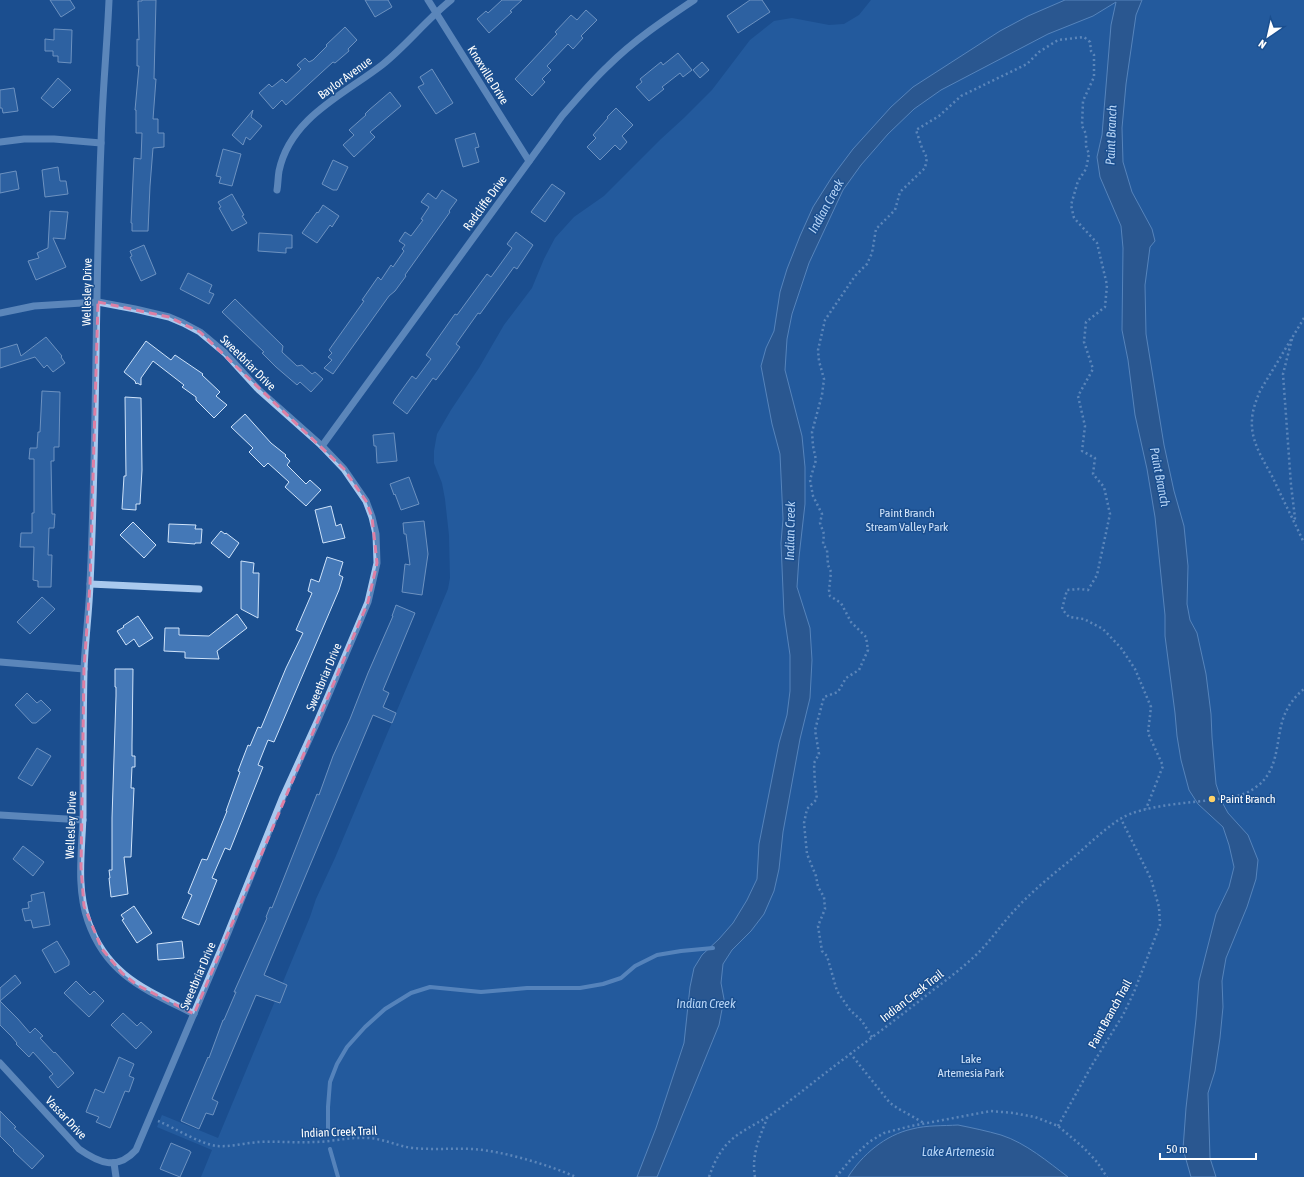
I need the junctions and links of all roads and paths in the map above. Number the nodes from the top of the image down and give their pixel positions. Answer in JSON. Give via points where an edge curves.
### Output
{"nodes":[{"id":1,"x":109,"y":0,"type":"edge"},
{"id":2,"x":428,"y":0,"type":"edge"},
{"id":3,"x":451,"y":0,"type":"edge"},
{"id":4,"x":694,"y":0,"type":"edge"},
{"id":5,"x":436,"y":12,"type":"junction"},
{"id":6,"x":0,"y":142,"type":"edge"},
{"id":7,"x":101,"y":143,"type":"junction"},
{"id":8,"x":529,"y":161,"type":"junction"},
{"id":9,"x":277,"y":190,"type":"dead end"},
{"id":10,"x":98,"y":302,"type":"junction"},
{"id":11,"x":0,"y":313,"type":"edge"},
{"id":12,"x":1304,"y":318,"type":"edge"},
{"id":13,"x":1293,"y":337,"type":"junction"},
{"id":14,"x":322,"y":446,"type":"junction"},
{"id":15,"x":1294,"y":520,"type":"junction"},
{"id":16,"x":1304,"y":543,"type":"edge"},
{"id":17,"x":90,"y":584,"type":"junction"},
{"id":18,"x":199,"y":589,"type":"dead end"},
{"id":19,"x":0,"y":662,"type":"edge"},
{"id":20,"x":84,"y":669,"type":"junction"},
{"id":21,"x":1304,"y":689,"type":"edge"},
{"id":22,"x":1146,"y":809,"type":"junction"},
{"id":23,"x":0,"y":815,"type":"edge"},
{"id":24,"x":1121,"y":819,"type":"junction"},
{"id":25,"x":83,"y":820,"type":"junction"},
{"id":26,"x":194,"y":1014,"type":"junction"},
{"id":27,"x":872,"y":1037,"type":"junction"},
{"id":28,"x":850,"y":1053,"type":"junction"},
{"id":29,"x":0,"y":1064,"type":"edge"},
{"id":30,"x":768,"y":1116,"type":"junction"},
{"id":31,"x":151,"y":1117,"type":"junction"},
{"id":32,"x":925,"y":1123,"type":"junction"},
{"id":33,"x":1058,"y":1126,"type":"junction"},
{"id":34,"x":114,"y":1163,"type":"junction"},
{"id":35,"x":116,"y":1177,"type":"edge"},
{"id":36,"x":576,"y":1177,"type":"edge"},
{"id":37,"x":709,"y":1177,"type":"edge"},
{"id":38,"x":755,"y":1177,"type":"edge"},
{"id":39,"x":836,"y":1177,"type":"edge"},
{"id":40,"x":1107,"y":1177,"type":"edge"}],
"edges":[{"from":1,"to":7,"type":"street","name":"Wellesley Drive"},
{"from":2,"to":5,"type":"street","name":"Knoxville Drive"},
{"from":3,"to":5,"type":"street","name":"Baylor Avenue"},
{"from":4,"to":8,"type":"street","name":"Radcliffe Drive","via":[[654,28],[609,65],[562,116]]},
{"from":5,"to":8,"type":"street","name":"Knoxville Drive"},
{"from":5,"to":9,"type":"street","name":"Baylor Avenue","via":[[404,46],[330,100],[300,128],[282,159]]},
{"from":6,"to":7,"type":"street","via":[[54,139]]},
{"from":7,"to":10,"type":"street","name":"Wellesley Drive"},
{"from":8,"to":14,"type":"street","name":"Radcliffe Drive"},
{"from":10,"to":11,"type":"street","name":"Sweetbriar Drive","via":[[34,306]]},
{"from":10,"to":14,"type":"street","name":"Sweetbriar Drive","via":[[169,317],[200,332],[259,390]]},
{"from":10,"to":17,"type":"street","name":"Wellesley Drive"},
{"from":12,"to":13,"type":"path"},
{"from":13,"to":15,"type":"path","via":[[1283,374]]},
{"from":13,"to":15,"type":"path","via":[[1260,391],[1252,416],[1252,427],[1254,440]]},
{"from":14,"to":26,"type":"street","name":"Sweetbriar Drive","via":[[344,469],[366,501],[376,534],[377,564],[374,580],[368,602],[282,800]]},
{"from":15,"to":16,"type":"path"},
{"from":17,"to":18,"type":"street"},
{"from":17,"to":20,"type":"street","name":"Wellesley Drive"},
{"from":19,"to":20,"type":"street"},
{"from":20,"to":25,"type":"street","name":"Wellesley Drive"},
{"from":21,"to":22,"type":"path","name":"Indian Creek Trail","via":[[1297,694],[1286,711],[1275,760],[1271,770],[1258,786],[1250,792],[1234,797]]},
{"from":22,"to":24,"type":"path","name":"Indian Creek Trail"},
{"from":22,"to":27,"type":"path","via":[[1163,766],[1148,733],[1150,707],[1135,669],[1121,648],[1103,629],[1084,619],[1069,617],[1062,609],[1067,590],[1088,590],[1096,576],[1110,514],[1104,487],[1093,474],[1095,458],[1082,451],[1085,426],[1078,396],[1093,369],[1084,342],[1086,322],[1105,307],[1107,285],[1097,243],[1074,218],[1071,205],[1078,181],[1086,169],[1089,154],[1082,126],[1083,101],[1094,77],[1094,55],[1090,42],[1084,37],[1058,40],[1039,52],[1027,64],[961,96],[940,116],[916,130],[927,158],[925,168],[900,192],[895,210],[876,229],[872,253],[867,264],[855,276],[825,320],[818,350],[824,379],[812,432],[816,460],[810,480],[813,496],[822,514],[820,522],[824,534],[823,544],[827,550],[831,572],[830,596],[841,603],[851,622],[866,637],[868,650],[859,670],[846,678],[838,692],[824,697],[815,730],[819,754],[814,763],[817,799],[807,810],[804,823],[807,854],[824,897],[825,909],[818,926],[822,951],[827,956],[837,991]]},
{"from":23,"to":25,"type":"street"},
{"from":24,"to":27,"type":"path","name":"Indian Creek Trail","via":[[1036,888],[980,951],[959,970]]},
{"from":24,"to":33,"type":"path","name":"Paint Branch Trail","via":[[1151,879],[1159,907],[1160,925],[1123,1015]]},
{"from":25,"to":26,"type":"street","name":"Wellesley Drive","via":[[81,890],[88,920],[102,949],[122,973],[137,985]]},
{"from":26,"to":31,"type":"street","name":"Sweetbriar Drive"},
{"from":27,"to":28,"type":"path","name":"Indian Creek Trail"},
{"from":28,"to":30,"type":"path","name":"Indian Creek Trail"},
{"from":28,"to":32,"type":"path","via":[[890,1103]]},
{"from":29,"to":34,"type":"street","name":"Vassar Drive","via":[[79,1149],[95,1160]]},
{"from":30,"to":37,"type":"path","name":"Indian Creek Trail","via":[[741,1131],[721,1150]]},
{"from":30,"to":38,"type":"path","via":[[754,1154]]},
{"from":31,"to":34,"type":"street","name":"Sweetbriar Drive","via":[[136,1150],[130,1157]]},
{"from":31,"to":36,"type":"path","name":"Indian Creek Trail","via":[[216,1146],[364,1137],[383,1139],[401,1146],[474,1149],[514,1156]]},
{"from":32,"to":33,"type":"path","via":[[991,1111],[1035,1117]]},
{"from":32,"to":39,"type":"path","via":[[884,1133],[874,1139],[852,1158]]},
{"from":33,"to":40,"type":"path","via":[[1084,1148]]},
{"from":34,"to":35,"type":"street"}]}
